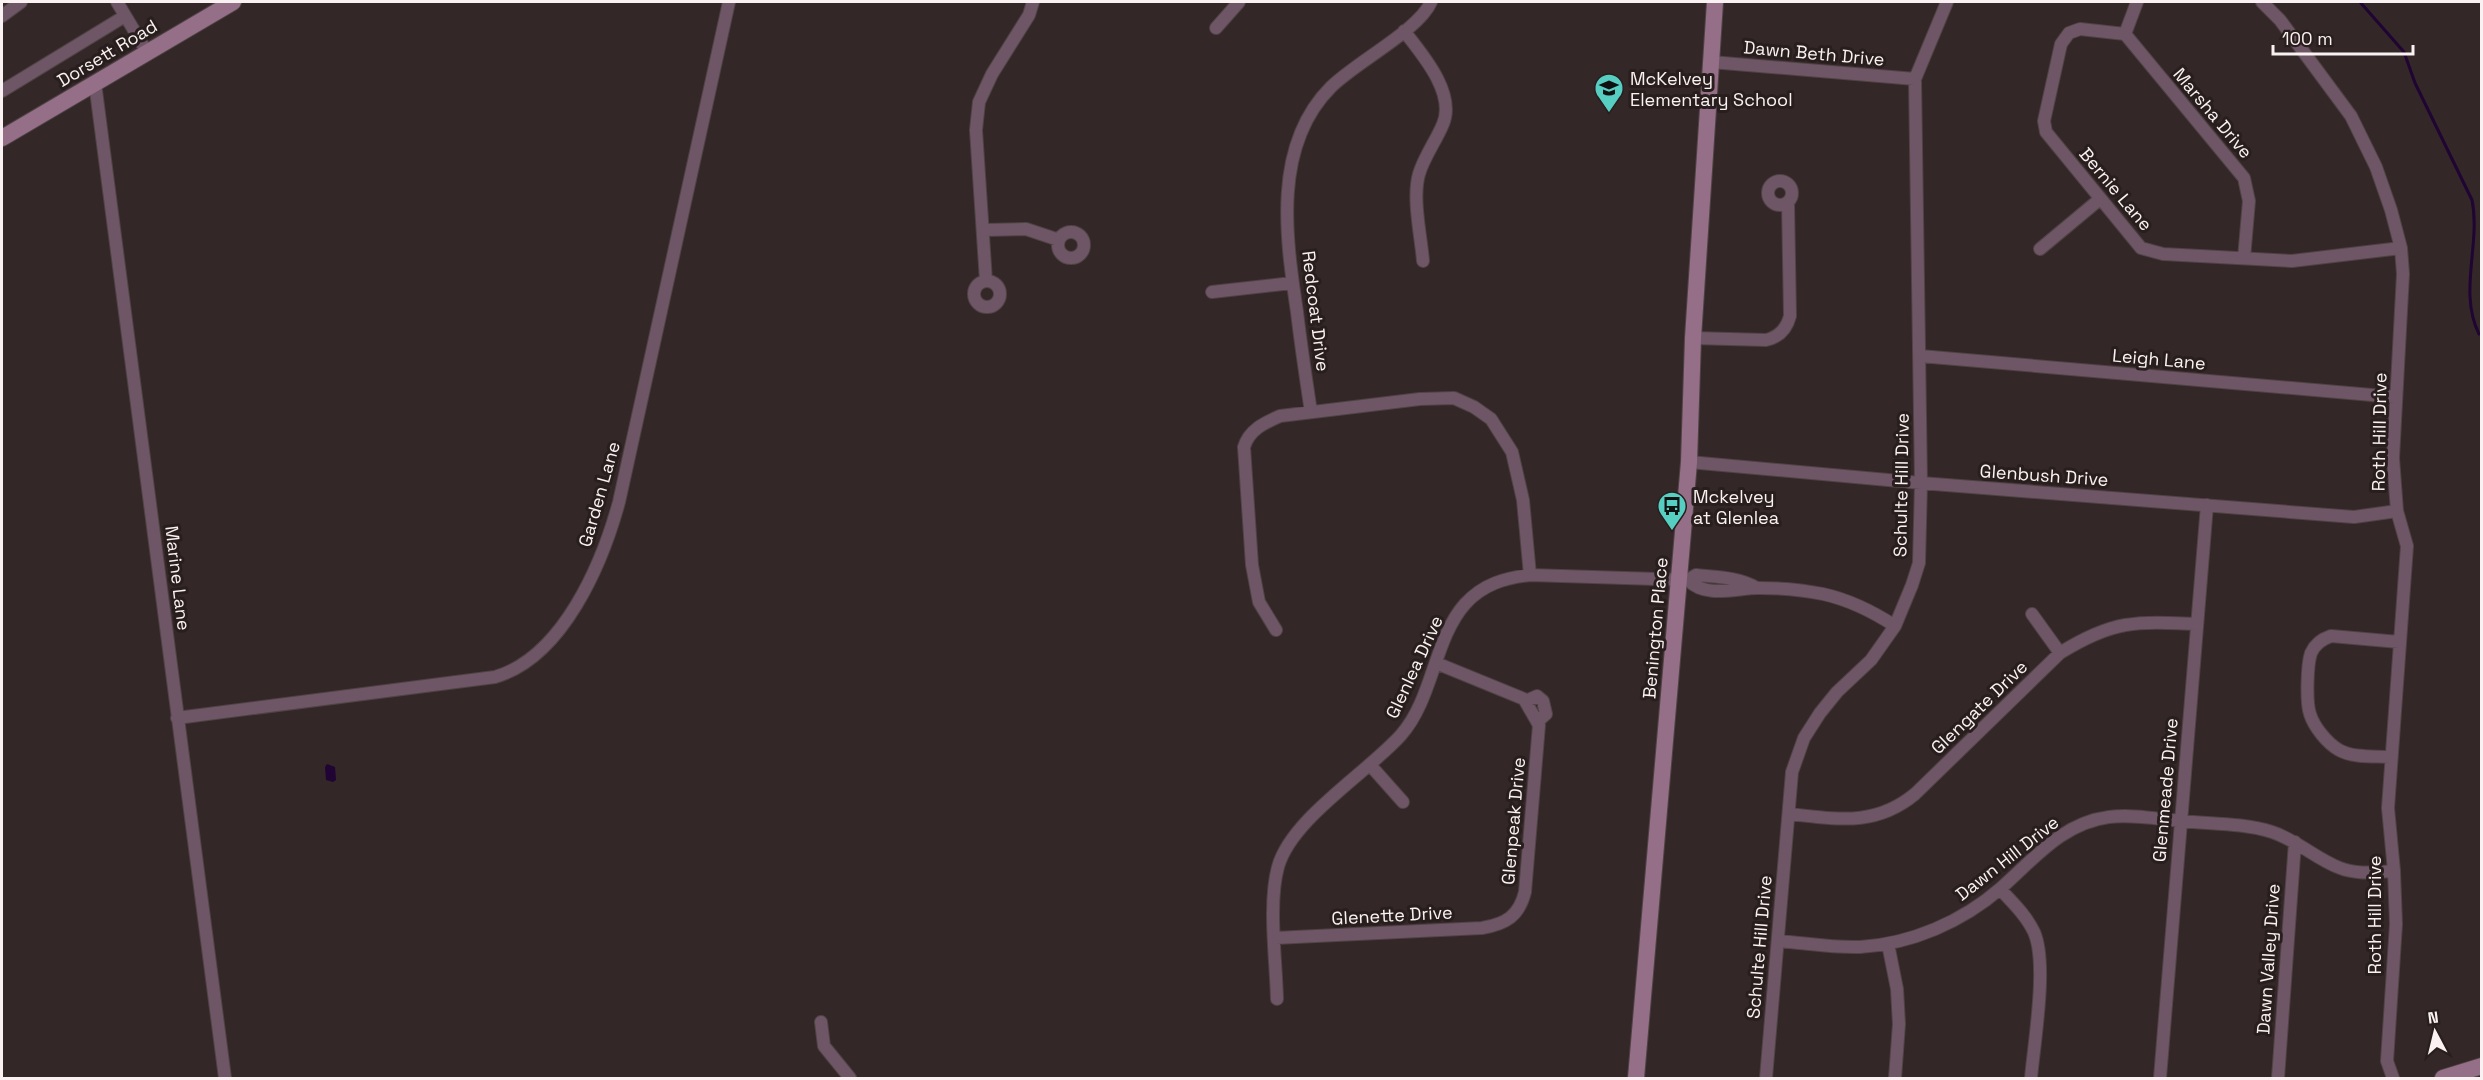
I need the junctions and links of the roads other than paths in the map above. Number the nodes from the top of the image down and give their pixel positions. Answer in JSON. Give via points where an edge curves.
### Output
{"nodes":[{"id":1,"x":21,"y":2,"type":"edge"},
{"id":2,"x":117,"y":2,"type":"edge"},
{"id":3,"x":233,"y":2,"type":"edge"},
{"id":4,"x":729,"y":2,"type":"edge"},
{"id":5,"x":1032,"y":2,"type":"edge"},
{"id":6,"x":1239,"y":2,"type":"edge"},
{"id":7,"x":1431,"y":2,"type":"edge"},
{"id":8,"x":1715,"y":2,"type":"edge"},
{"id":9,"x":1947,"y":2,"type":"edge"},
{"id":10,"x":2137,"y":2,"type":"edge"},
{"id":11,"x":2262,"y":2,"type":"edge"},
{"id":12,"x":2,"y":16,"type":"edge"},
{"id":13,"x":125,"y":16,"type":"junction"},
{"id":14,"x":1216,"y":28,"type":"dead end"},
{"id":15,"x":1404,"y":31,"type":"junction"},
{"id":16,"x":2126,"y":34,"type":"junction"},
{"id":17,"x":147,"y":52,"type":"junction"},
{"id":18,"x":1711,"y":62,"type":"junction"},
{"id":19,"x":1915,"y":79,"type":"junction"},
{"id":20,"x":95,"y":83,"type":"junction"},
{"id":21,"x":2,"y":91,"type":"edge"},
{"id":22,"x":2,"y":138,"type":"edge"},
{"id":23,"x":2100,"y":200,"type":"junction"},
{"id":24,"x":1788,"y":202,"type":"dead end"},
{"id":25,"x":984,"y":230,"type":"junction"},
{"id":26,"x":1059,"y":240,"type":"dead end"},
{"id":27,"x":2401,"y":248,"type":"junction"},
{"id":28,"x":2040,"y":249,"type":"dead end"},
{"id":29,"x":2244,"y":258,"type":"junction"},
{"id":30,"x":1423,"y":261,"type":"dead end"},
{"id":31,"x":987,"y":281,"type":"dead end"},
{"id":32,"x":1292,"y":283,"type":"junction"},
{"id":33,"x":1212,"y":292,"type":"dead end"},
{"id":34,"x":1693,"y":338,"type":"junction"},
{"id":35,"x":1920,"y":356,"type":"junction"},
{"id":36,"x":2395,"y":397,"type":"junction"},
{"id":37,"x":1311,"y":412,"type":"junction"},
{"id":38,"x":1689,"y":462,"type":"junction"},
{"id":39,"x":1921,"y":483,"type":"junction"},
{"id":40,"x":2207,"y":505,"type":"junction"},
{"id":41,"x":2397,"y":511,"type":"junction"},
{"id":42,"x":1530,"y":575,"type":"junction"},
{"id":43,"x":1683,"y":580,"type":"junction"},
{"id":44,"x":2032,"y":614,"type":"dead end"},
{"id":45,"x":2196,"y":624,"type":"junction"},
{"id":46,"x":1895,"y":626,"type":"junction"},
{"id":47,"x":1276,"y":630,"type":"dead end"},
{"id":48,"x":2399,"y":642,"type":"junction"},
{"id":49,"x":2060,"y":654,"type":"junction"},
{"id":50,"x":1436,"y":663,"type":"junction"},
{"id":51,"x":177,"y":718,"type":"junction"},
{"id":52,"x":2390,"y":757,"type":"junction"},
{"id":53,"x":1371,"y":766,"type":"junction"},
{"id":54,"x":1403,"y":802,"type":"dead end"},
{"id":55,"x":1789,"y":814,"type":"junction"},
{"id":56,"x":2181,"y":821,"type":"junction"},
{"id":57,"x":2295,"y":842,"type":"junction"},
{"id":58,"x":2394,"y":872,"type":"junction"},
{"id":59,"x":2000,"y":889,"type":"junction"},
{"id":60,"x":1509,"y":919,"type":"joint"},
{"id":61,"x":1275,"y":938,"type":"junction"},
{"id":62,"x":1779,"y":941,"type":"junction"},
{"id":63,"x":1888,"y":944,"type":"junction"},
{"id":64,"x":1277,"y":999,"type":"dead end"},
{"id":65,"x":821,"y":1022,"type":"dead end"},
{"id":66,"x":2481,"y":1066,"type":"edge"},
{"id":67,"x":225,"y":1078,"type":"edge"},
{"id":68,"x":850,"y":1078,"type":"edge"},
{"id":69,"x":1636,"y":1078,"type":"edge"},
{"id":70,"x":1766,"y":1078,"type":"edge"},
{"id":71,"x":1895,"y":1078,"type":"edge"},
{"id":72,"x":2031,"y":1078,"type":"edge"},
{"id":73,"x":2160,"y":1078,"type":"edge"},
{"id":74,"x":2278,"y":1078,"type":"edge"},
{"id":75,"x":2393,"y":1078,"type":"edge"},
{"id":76,"x":2443,"y":1078,"type":"edge"}],
"edges":[{"from":1,"to":12,"type":"street"},
{"from":2,"to":13,"type":"street"},
{"from":3,"to":17,"type":"main road","name":"Dorsett Road"},
{"from":4,"to":51,"type":"street","name":"Garden Lane","via":[[619,502],[594,570],[551,640],[518,669],[495,677]]},
{"from":5,"to":25,"type":"street","via":[[1029,15],[979,102],[976,130]]},
{"from":6,"to":14,"type":"street"},
{"from":7,"to":15,"type":"street","name":"Redcoat Drive"},
{"from":8,"to":18,"type":"main road","name":"Benington Place"},
{"from":9,"to":19,"type":"street","name":"Schulte Hill Drive"},
{"from":10,"to":16,"type":"street"},
{"from":11,"to":27,"type":"street","name":"Roth Hill Drive","via":[[2280,20],[2351,116],[2376,167]]},
{"from":13,"to":17,"type":"street"},
{"from":13,"to":21,"type":"street"},
{"from":15,"to":30,"type":"street","via":[[1436,74],[1444,96],[1444,122],[1419,174]]},
{"from":15,"to":32,"type":"street","name":"Redcoat Drive","via":[[1329,89],[1297,143],[1286,208]]},
{"from":16,"to":23,"type":"street","name":"Bernie Lane","via":[[2080,29],[2069,33],[2061,44],[2044,120],[2046,132]]},
{"from":16,"to":29,"type":"street","name":"Marsha Drive","via":[[2244,178],[2249,201]]},
{"from":17,"to":20,"type":"main road","name":"Dorsett Road"},
{"from":18,"to":19,"type":"street","name":"Dawn Beth Drive"},
{"from":18,"to":34,"type":"main road","name":"Benington Place"},
{"from":19,"to":35,"type":"street","name":"Schulte Hill Drive"},
{"from":20,"to":22,"type":"main road","name":"Dorsett Road"},
{"from":20,"to":51,"type":"street","name":"Marine Lane"},
{"from":23,"to":28,"type":"street"},
{"from":23,"to":29,"type":"street","name":"Bernie Lane","via":[[2141,248],[2163,254]]},
{"from":24,"to":34,"type":"street","via":[[1788,326],[1766,340]]},
{"from":25,"to":26,"type":"street","via":[[1026,229]]},
{"from":25,"to":31,"type":"street"},
{"from":27,"to":29,"type":"street","name":"Bernie Lane","via":[[2292,261]]},
{"from":27,"to":36,"type":"street","name":"Roth Hill Drive","via":[[2403,274]]},
{"from":32,"to":33,"type":"street"},
{"from":32,"to":37,"type":"street","name":"Redcoat Drive"},
{"from":34,"to":38,"type":"main road","name":"Benington Place"},
{"from":35,"to":36,"type":"street","name":"Leigh Lane"},
{"from":35,"to":39,"type":"street","name":"Schulte Hill Drive"},
{"from":36,"to":41,"type":"street","name":"Roth Hill Drive","via":[[2393,458]]},
{"from":37,"to":42,"type":"street","via":[[1454,398],[1491,419],[1512,452],[1523,500]]},
{"from":37,"to":47,"type":"street","via":[[1266,422],[1247,436],[1244,447],[1252,565],[1259,602]]},
{"from":38,"to":39,"type":"street","name":"Glenbush Drive"},
{"from":38,"to":43,"type":"main road","name":"Benington Place"},
{"from":39,"to":40,"type":"street","name":"Glenbush Drive"},
{"from":39,"to":46,"type":"street","name":"Schulte Hill Drive","via":[[1919,563]]},
{"from":40,"to":41,"type":"street","name":"Glenbush Drive","via":[[2354,517]]},
{"from":40,"to":45,"type":"street","name":"Glenmeade Drive"},
{"from":41,"to":48,"type":"street","name":"Roth Hill Drive","via":[[2407,546]]},
{"from":42,"to":43,"type":"street","name":"Glenlea Drive"},
{"from":42,"to":50,"type":"street","name":"Glenlea Drive","via":[[1506,578],[1476,593],[1454,621]]},
{"from":43,"to":46,"type":"street","name":"Glenlea Drive","via":[[1696,575],[1717,577],[1757,588],[1822,594],[1858,604]]},
{"from":43,"to":69,"type":"main road","name":"Benington Place"},
{"from":44,"to":49,"type":"street"},
{"from":45,"to":49,"type":"street","name":"Glengate Drive","via":[[2130,623],[2101,631]]},
{"from":45,"to":56,"type":"street","name":"Glenmeade Drive"},
{"from":46,"to":55,"type":"street","name":"Schulte Hill Drive","via":[[1871,660],[1837,692],[1804,738],[1792,772]]},
{"from":48,"to":52,"type":"street","name":"Roth Hill Drive"},
{"from":48,"to":52,"type":"street","via":[[2331,636],[2316,644],[2309,660],[2309,712],[2328,740],[2348,754]]},
{"from":49,"to":55,"type":"street","name":"Glengate Drive","via":[[1904,804],[1867,819]]},
{"from":50,"to":53,"type":"street","name":"Glenlea Drive","via":[[1415,716]]},
{"from":50,"to":60,"type":"street","name":"Glenpeak Drive","via":[[1526,701],[1540,731],[1525,892],[1522,906]]},
{"from":51,"to":67,"type":"street","name":"Marine Lane"},
{"from":52,"to":58,"type":"street","name":"Roth Hill Drive","via":[[2388,808]]},
{"from":53,"to":54,"type":"street"},
{"from":53,"to":61,"type":"street","name":"Glenlea Drive","via":[[1307,820],[1284,851],[1273,903]]},
{"from":55,"to":62,"type":"street","name":"Schulte Hill Drive"},
{"from":56,"to":57,"type":"street","name":"Dawn Hill Drive","via":[[2247,826]]},
{"from":56,"to":59,"type":"street","name":"Dawn Hill Drive","via":[[2108,817],[2079,825],[2041,849]]},
{"from":56,"to":73,"type":"street","name":"Glenmeade Drive"},
{"from":57,"to":58,"type":"street","name":"Dawn Hill Drive","via":[[2340,868],[2362,873]]},
{"from":57,"to":74,"type":"street","name":"Dawn Valley Drive"},
{"from":58,"to":75,"type":"street","name":"Roth Hill Drive","via":[[2396,924],[2387,1061]]},
{"from":59,"to":63,"type":"street","name":"Dawn Hill Drive","via":[[1932,931]]},
{"from":59,"to":72,"type":"street","via":[[2024,915],[2039,946],[2041,967]]},
{"from":60,"to":61,"type":"street","name":"Glenette Drive","via":[[1482,928]]},
{"from":61,"to":64,"type":"street","name":"Glenlea Drive"},
{"from":62,"to":63,"type":"street","name":"Dawn Hill Drive","via":[[1858,947]]},
{"from":62,"to":70,"type":"street","name":"Schulte Hill Drive"},
{"from":63,"to":71,"type":"street","via":[[1899,1024]]},
{"from":65,"to":68,"type":"street","via":[[824,1046]]},
{"from":66,"to":76,"type":"main road"}]}
